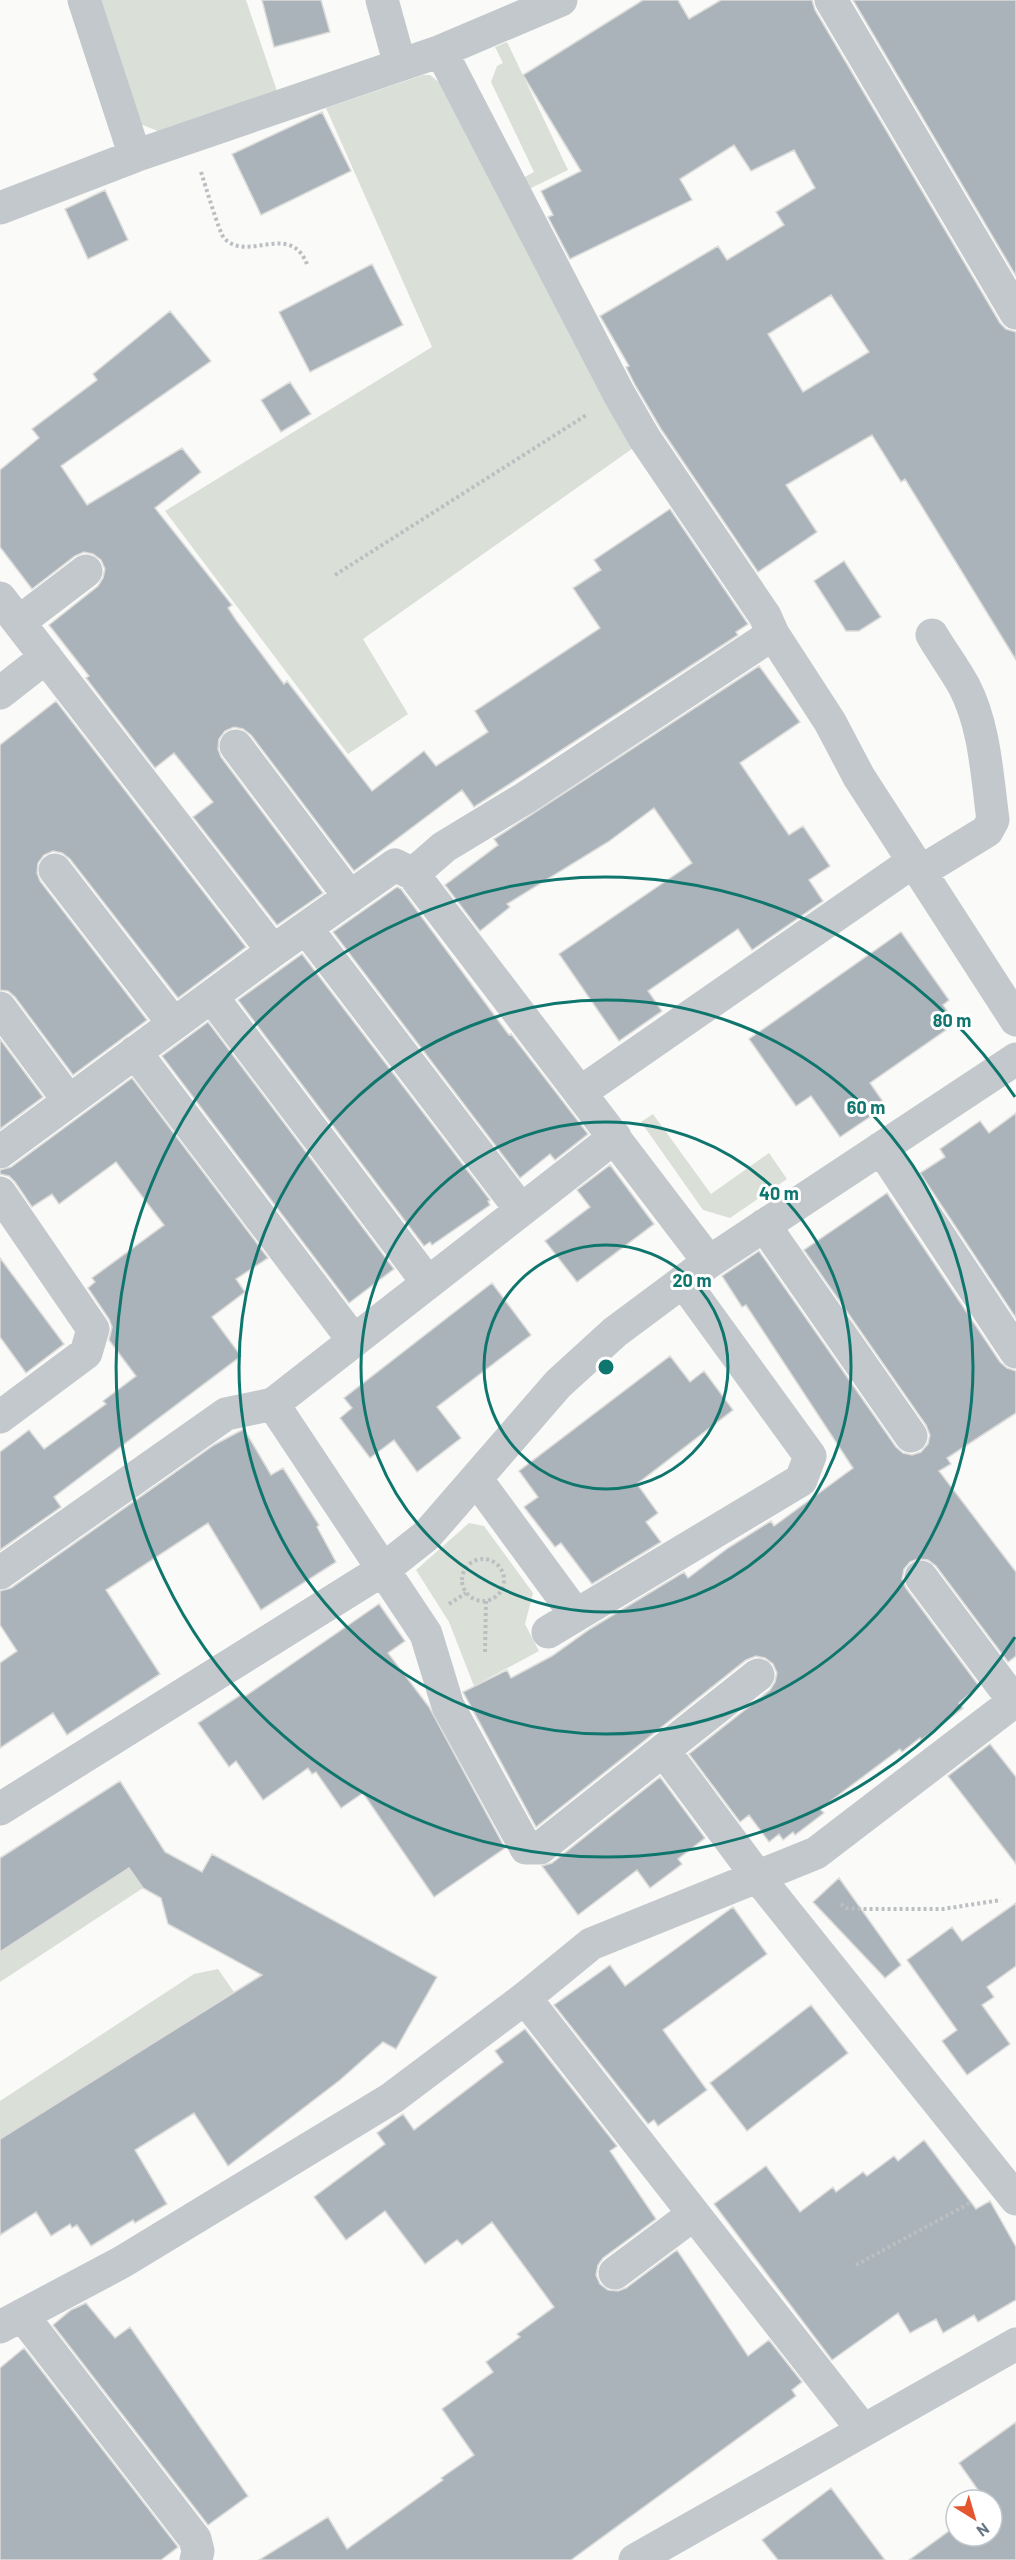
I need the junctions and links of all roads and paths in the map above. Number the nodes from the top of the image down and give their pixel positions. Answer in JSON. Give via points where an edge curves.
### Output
{"nodes":[{"id":1,"x":84,"y":0,"type":"edge"},
{"id":2,"x":382,"y":0,"type":"edge"},
{"id":3,"x":561,"y":0,"type":"edge"},
{"id":4,"x":831,"y":0,"type":"edge"},
{"id":5,"x":441,"y":51,"type":"junction"},
{"id":6,"x":400,"y":65,"type":"junction"},
{"id":7,"x":188,"y":138,"type":"junction"},
{"id":8,"x":135,"y":156,"type":"junction"},
{"id":9,"x":0,"y":208,"type":"edge"},
{"id":10,"x":308,"y":267,"type":"dead end"},
{"id":11,"x":1016,"y":313,"type":"edge"},
{"id":12,"x":619,"y":394,"type":"junction"},
{"id":13,"x":86,"y":571,"type":"dead end"},
{"id":14,"x":335,"y":575,"type":"dead end"},
{"id":15,"x":9,"y":610,"type":"edge"},
{"id":16,"x":773,"y":634,"type":"junction"},
{"id":17,"x":932,"y":635,"type":"dead end"},
{"id":18,"x":46,"y":657,"type":"junction"},
{"id":19,"x":0,"y":693,"type":"edge"},
{"id":20,"x":236,"y":746,"type":"dead end"},
{"id":21,"x":917,"y":866,"type":"junction"},
{"id":22,"x":55,"y":870,"type":"dead end"},
{"id":23,"x":413,"y":874,"type":"junction"},
{"id":24,"x":350,"y":897,"type":"junction"},
{"id":25,"x":306,"y":928,"type":"junction"},
{"id":26,"x":273,"y":951,"type":"junction"},
{"id":27,"x":212,"y":996,"type":"junction"},
{"id":28,"x":0,"y":1008,"type":"edge"},
{"id":29,"x":1016,"y":1020,"type":"edge"},
{"id":30,"x":174,"y":1024,"type":"junction"},
{"id":31,"x":135,"y":1052,"type":"junction"},
{"id":32,"x":1016,"y":1059,"type":"edge"},
{"id":33,"x":581,"y":1092,"type":"junction"},
{"id":34,"x":69,"y":1101,"type":"junction"},
{"id":35,"x":615,"y":1137,"type":"junction"},
{"id":36,"x":881,"y":1148,"type":"junction"},
{"id":37,"x":0,"y":1152,"type":"edge"},
{"id":38,"x":0,"y":1193,"type":"edge"},
{"id":39,"x":521,"y":1210,"type":"junction"},
{"id":40,"x":764,"y":1225,"type":"junction"},
{"id":41,"x":709,"y":1262,"type":"junction"},
{"id":42,"x":683,"y":1281,"type":"junction"},
{"id":43,"x":428,"y":1282,"type":"junction"},
{"id":44,"x":354,"y":1341,"type":"junction"},
{"id":45,"x":1016,"y":1352,"type":"edge"},
{"id":46,"x":273,"y":1404,"type":"junction"},
{"id":47,"x":0,"y":1417,"type":"edge"},
{"id":48,"x":911,"y":1436,"type":"dead end"},
{"id":49,"x":477,"y":1480,"type":"junction"},
{"id":50,"x":384,"y":1569,"type":"junction"},
{"id":51,"x":0,"y":1573,"type":"edge"},
{"id":52,"x":921,"y":1577,"type":"dead end"},
{"id":53,"x":486,"y":1601,"type":"junction"},
{"id":54,"x":576,"y":1616,"type":"junction"},
{"id":55,"x":548,"y":1632,"type":"dead end"},
{"id":56,"x":485,"y":1652,"type":"dead end"},
{"id":57,"x":758,"y":1675,"type":"dead end"},
{"id":58,"x":1015,"y":1701,"type":"edge"},
{"id":59,"x":664,"y":1751,"type":"junction"},
{"id":60,"x":0,"y":1809,"type":"edge"},
{"id":61,"x":757,"y":1876,"type":"junction"},
{"id":62,"x":1001,"y":1900,"type":"dead end"},
{"id":63,"x":841,"y":1904,"type":"dead end"},
{"id":64,"x":525,"y":1998,"type":"junction"},
{"id":65,"x":1010,"y":2191,"type":"edge"},
{"id":66,"x":694,"y":2214,"type":"junction"},
{"id":67,"x":856,"y":2265,"type":"dead end"},
{"id":68,"x":615,"y":2273,"type":"dead end"},
{"id":69,"x":11,"y":2321,"type":"edge"},
{"id":70,"x":1016,"y":2344,"type":"edge"},
{"id":71,"x":863,"y":2430,"type":"junction"},
{"id":72,"x":196,"y":2560,"type":"edge"},
{"id":73,"x":635,"y":2560,"type":"edge"}],
"edges":[{"from":1,"to":8,"type":"street"},
{"from":2,"to":6,"type":"street"},
{"from":3,"to":5,"type":"street"},
{"from":4,"to":11,"type":"street"},
{"from":5,"to":6,"type":"street"},
{"from":5,"to":12,"type":"street"},
{"from":6,"to":7,"type":"street"},
{"from":7,"to":8,"type":"street"},
{"from":7,"to":10,"type":"path","via":[[225,240],[233,245],[294,246],[304,254]]},
{"from":8,"to":9,"type":"street"},
{"from":12,"to":14,"type":"path"},
{"from":12,"to":16,"type":"street"},
{"from":13,"to":15,"type":"street"},
{"from":15,"to":18,"type":"street"},
{"from":16,"to":21,"type":"street"},
{"from":16,"to":23,"type":"street","via":[[444,847]]},
{"from":17,"to":21,"type":"street","via":[[964,686],[979,727],[993,820],[987,831]]},
{"from":18,"to":19,"type":"street"},
{"from":18,"to":26,"type":"street"},
{"from":20,"to":24,"type":"street"},
{"from":21,"to":29,"type":"street"},
{"from":21,"to":33,"type":"street"},
{"from":22,"to":30,"type":"street"},
{"from":23,"to":24,"type":"street","via":[[395,865]]},
{"from":23,"to":33,"type":"street"},
{"from":24,"to":25,"type":"street"},
{"from":25,"to":26,"type":"street"},
{"from":25,"to":39,"type":"street"},
{"from":26,"to":27,"type":"street"},
{"from":27,"to":30,"type":"street"},
{"from":27,"to":43,"type":"street"},
{"from":28,"to":34,"type":"street"},
{"from":30,"to":31,"type":"street"},
{"from":31,"to":34,"type":"street"},
{"from":31,"to":44,"type":"street"},
{"from":32,"to":36,"type":"street"},
{"from":33,"to":35,"type":"street"},
{"from":34,"to":37,"type":"street"},
{"from":35,"to":39,"type":"street"},
{"from":35,"to":41,"type":"street"},
{"from":36,"to":40,"type":"street"},
{"from":36,"to":45,"type":"street"},
{"from":38,"to":47,"type":"street","via":[[93,1329],[86,1353]]},
{"from":39,"to":43,"type":"street"},
{"from":40,"to":41,"type":"street"},
{"from":40,"to":48,"type":"street"},
{"from":41,"to":42,"type":"street"},
{"from":42,"to":49,"type":"street","via":[[615,1332],[558,1384]]},
{"from":42,"to":54,"type":"street","via":[[810,1456],[801,1480]]},
{"from":43,"to":44,"type":"street"},
{"from":44,"to":46,"type":"street"},
{"from":46,"to":50,"type":"street"},
{"from":46,"to":51,"type":"street","via":[[226,1414]]},
{"from":49,"to":50,"type":"street","via":[[427,1535]]},
{"from":49,"to":54,"type":"street"},
{"from":50,"to":59,"type":"street","via":[[426,1634],[448,1706],[526,1848],[540,1848]]},
{"from":50,"to":60,"type":"street"},
{"from":52,"to":58,"type":"street"},
{"from":53,"to":53,"type":"path","via":[[475,1600],[466,1593],[462,1582],[472,1563],[482,1560],[492,1561],[505,1578],[496,1598]]},
{"from":53,"to":56,"type":"path"},
{"from":54,"to":55,"type":"street"},
{"from":57,"to":59,"type":"street"},
{"from":58,"to":61,"type":"street","via":[[816,1853]]},
{"from":59,"to":61,"type":"street"},
{"from":61,"to":64,"type":"street","via":[[591,1944]]},
{"from":61,"to":65,"type":"street"},
{"from":62,"to":63,"type":"path","via":[[943,1909],[853,1909]]},
{"from":64,"to":66,"type":"street"},
{"from":64,"to":69,"type":"street","via":[[392,2098],[122,2262]]},
{"from":65,"to":67,"type":"path"},
{"from":66,"to":68,"type":"street"},
{"from":66,"to":71,"type":"street"},
{"from":69,"to":72,"type":"street","via":[[195,2539]]},
{"from":70,"to":71,"type":"street"},
{"from":71,"to":73,"type":"street"}]}
